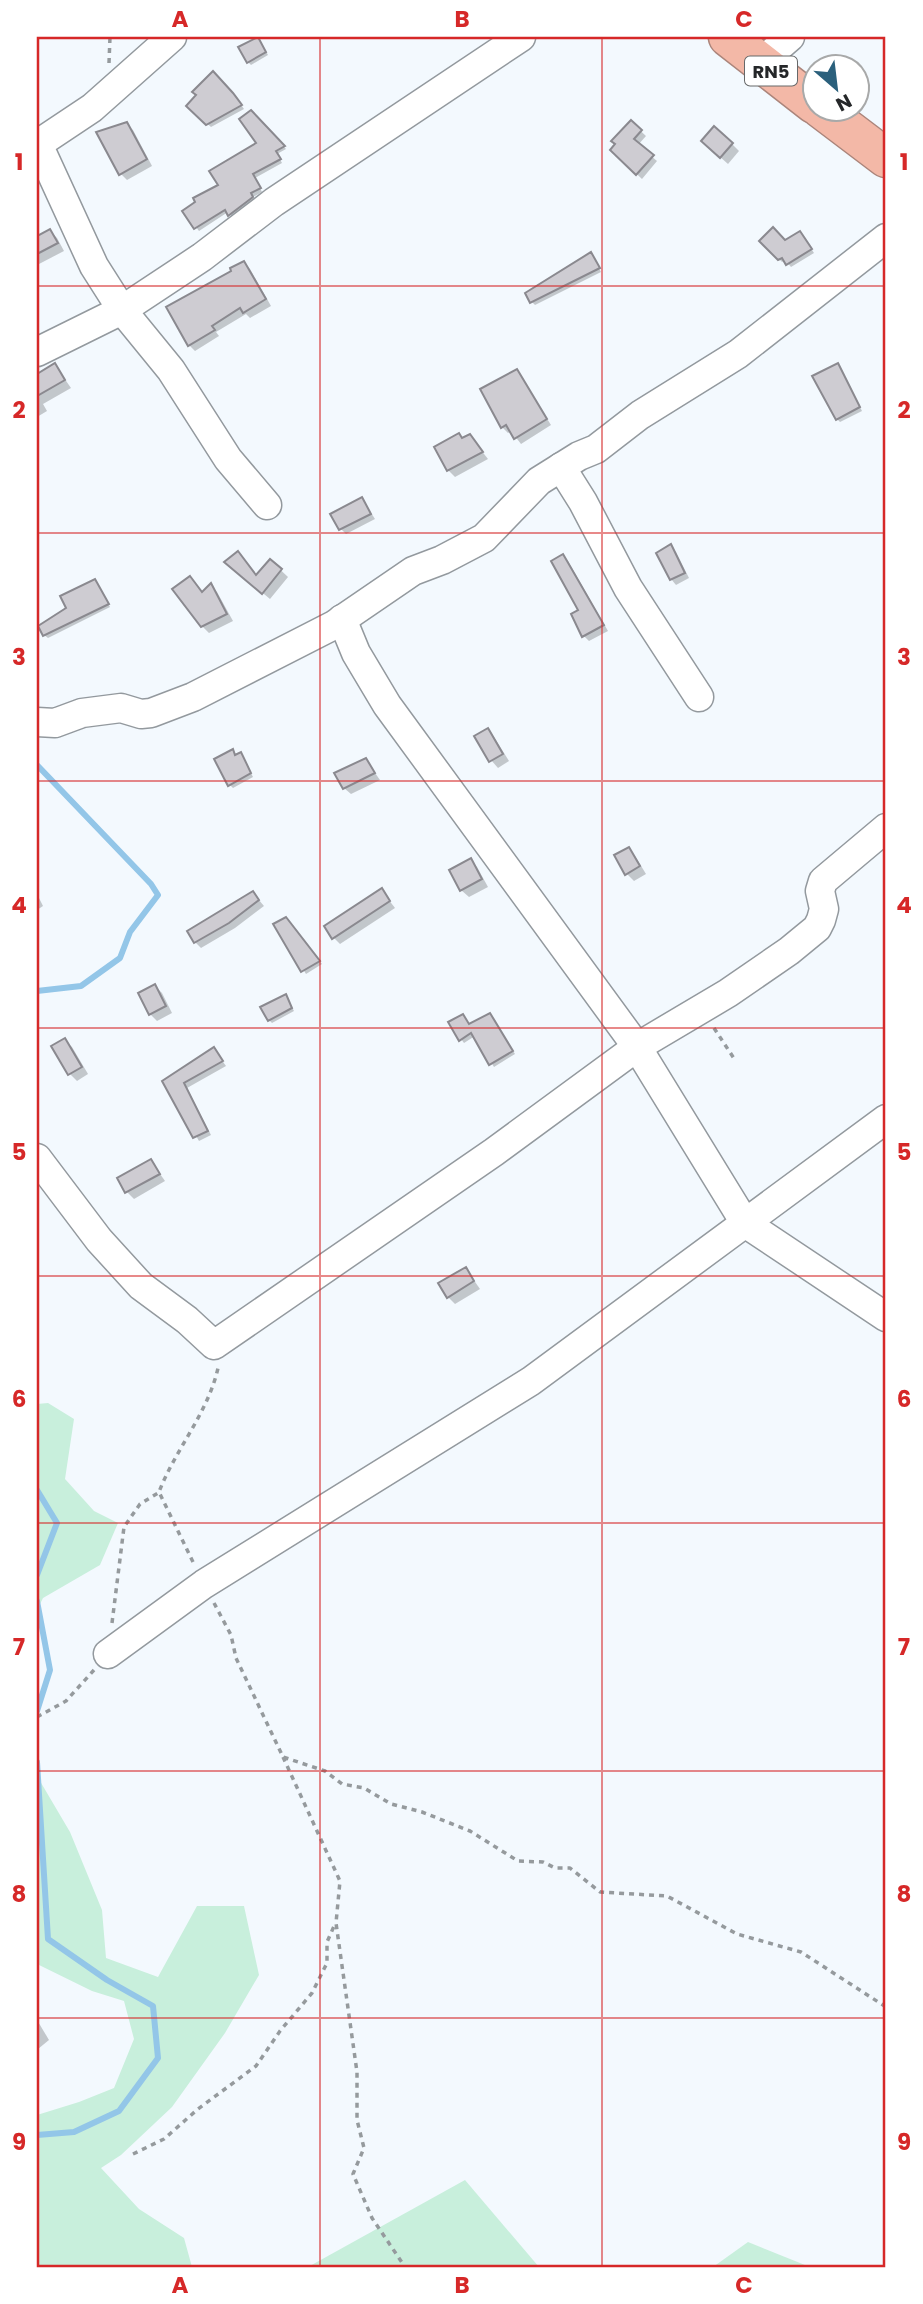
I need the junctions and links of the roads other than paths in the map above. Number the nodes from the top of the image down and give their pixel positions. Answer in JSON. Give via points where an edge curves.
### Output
{"nodes":[{"id":1,"x":172,"y":37,"type":"edge"},
{"id":2,"x":521,"y":37,"type":"edge"},
{"id":3,"x":728,"y":37,"type":"edge"},
{"id":4,"x":790,"y":37,"type":"edge"},
{"id":5,"x":760,"y":63,"type":"junction"},
{"id":6,"x":800,"y":93,"type":"edge"},
{"id":7,"x":838,"y":122,"type":"edge"},
{"id":8,"x":886,"y":158,"type":"edge"},
{"id":9,"x":886,"y":238,"type":"edge"},
{"id":10,"x":121,"y":310,"type":"junction"},
{"id":11,"x":37,"y":352,"type":"edge"},
{"id":12,"x":561,"y":467,"type":"junction"},
{"id":13,"x":267,"y":505,"type":"dead end"},
{"id":14,"x":342,"y":619,"type":"junction"},
{"id":15,"x":699,"y":697,"type":"dead end"},
{"id":16,"x":37,"y":722,"type":"edge"},
{"id":17,"x":886,"y":828,"type":"edge"},
{"id":18,"x":637,"y":1047,"type":"junction"},
{"id":19,"x":886,"y":1119,"type":"edge"},
{"id":20,"x":37,"y":1158,"type":"edge"},
{"id":21,"x":745,"y":1223,"type":"junction"},
{"id":22,"x":886,"y":1317,"type":"edge"},
{"id":23,"x":108,"y":1654,"type":"road end"}],
"edges":[{"from":1,"to":10,"type":"street","via":[[92,108],[38,145],[94,266]]},
{"from":2,"to":10,"type":"street"},
{"from":3,"to":5,"type":"highway","number":"RN5"},
{"from":4,"to":5,"type":"street"},
{"from":5,"to":6,"type":"highway","number":"RN5"},
{"from":7,"to":8,"type":"highway"},
{"from":9,"to":12,"type":"street","via":[[738,354],[640,415],[596,449]]},
{"from":10,"to":11,"type":"street"},
{"from":10,"to":13,"type":"street","via":[[171,370],[228,459]]},
{"from":12,"to":14,"type":"street","via":[[539,481],[484,538],[413,571]]},
{"from":12,"to":15,"type":"street","via":[[628,588]]},
{"from":14,"to":16,"type":"street","via":[[193,697],[151,713],[121,708],[82,713],[55,723]]},
{"from":14,"to":18,"type":"street","via":[[387,705]]},
{"from":17,"to":18,"type":"street","via":[[823,881],[824,909],[817,928],[700,1010]]},
{"from":18,"to":20,"type":"street","via":[[214,1345],[141,1286],[99,1240]]},
{"from":18,"to":21,"type":"street"},
{"from":19,"to":21,"type":"street"},
{"from":21,"to":22,"type":"street"},
{"from":21,"to":23,"type":"street","via":[[531,1381],[204,1584]]}]}
